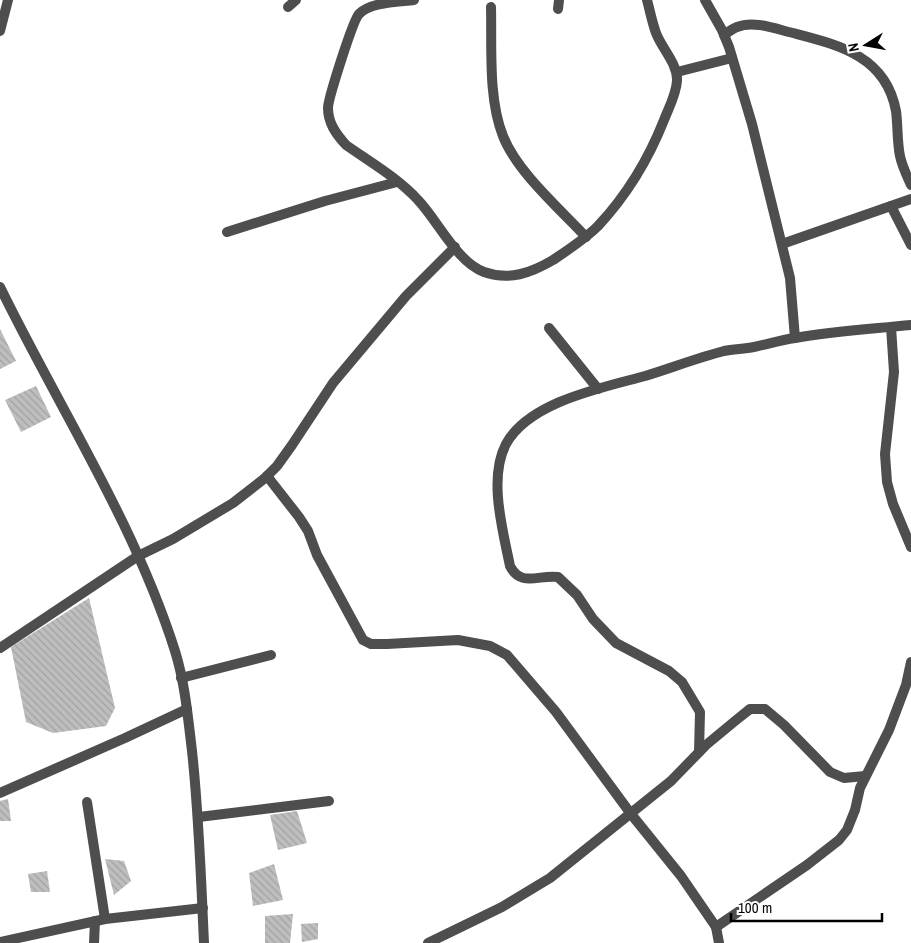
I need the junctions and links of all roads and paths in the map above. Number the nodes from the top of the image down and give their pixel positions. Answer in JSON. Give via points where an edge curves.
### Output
{"nodes":[{"id":1,"x":8,"y":0,"type":"edge"},
{"id":2,"x":414,"y":0,"type":"edge"},
{"id":3,"x":647,"y":0,"type":"edge"},
{"id":4,"x":705,"y":0,"type":"edge"},
{"id":5,"x":491,"y":7,"type":"dead end"},
{"id":6,"x":0,"y":31,"type":"edge"},
{"id":7,"x":724,"y":35,"type":"junction"},
{"id":8,"x":732,"y":58,"type":"junction"},
{"id":9,"x":676,"y":72,"type":"junction"},
{"id":10,"x":397,"y":182,"type":"junction"},
{"id":11,"x":911,"y":185,"type":"edge"},
{"id":12,"x":911,"y":199,"type":"edge"},
{"id":13,"x":891,"y":206,"type":"junction"},
{"id":14,"x":227,"y":232,"type":"dead end"},
{"id":15,"x":586,"y":237,"type":"junction"},
{"id":16,"x":782,"y":244,"type":"junction"},
{"id":17,"x":911,"y":245,"type":"edge"},
{"id":18,"x":455,"y":247,"type":"junction"},
{"id":19,"x":0,"y":288,"type":"edge"},
{"id":20,"x":911,"y":325,"type":"edge"},
{"id":21,"x":891,"y":327,"type":"junction"},
{"id":22,"x":549,"y":328,"type":"dead end"},
{"id":23,"x":795,"y":338,"type":"junction"},
{"id":24,"x":598,"y":389,"type":"junction"},
{"id":25,"x":267,"y":476,"type":"junction"},
{"id":26,"x":911,"y":547,"type":"edge"},
{"id":27,"x":138,"y":556,"type":"junction"},
{"id":28,"x":0,"y":648,"type":"edge"},
{"id":29,"x":271,"y":655,"type":"dead end"},
{"id":30,"x":911,"y":662,"type":"edge"},
{"id":31,"x":181,"y":678,"type":"junction"},
{"id":32,"x":187,"y":709,"type":"junction"},
{"id":33,"x":699,"y":752,"type":"junction"},
{"id":34,"x":865,"y":776,"type":"junction"},
{"id":35,"x":0,"y":793,"type":"edge"},
{"id":36,"x":329,"y":801,"type":"dead end"},
{"id":37,"x":87,"y":802,"type":"dead end"},
{"id":38,"x":631,"y":814,"type":"junction"},
{"id":39,"x":199,"y":818,"type":"junction"},
{"id":40,"x":202,"y":908,"type":"junction"},
{"id":41,"x":100,"y":920,"type":"junction"},
{"id":42,"x":716,"y":926,"type":"junction"},
{"id":43,"x":0,"y":942,"type":"edge"},
{"id":44,"x":94,"y":943,"type":"edge"},
{"id":45,"x":204,"y":943,"type":"edge"},
{"id":46,"x":428,"y":943,"type":"edge"},
{"id":47,"x":719,"y":943,"type":"edge"}],
"edges":[{"from":1,"to":6,"type":"street"},
{"from":2,"to":10,"type":"street","via":[[368,8],[359,13],[351,29],[328,106],[333,128],[346,145]]},
{"from":3,"to":9,"type":"street","via":[[656,34]]},
{"from":4,"to":7,"type":"street"},
{"from":5,"to":15,"type":"street","via":[[494,100],[503,138],[520,165]]},
{"from":7,"to":8,"type":"street"},
{"from":7,"to":11,"type":"street","via":[[749,24],[768,27],[852,51],[869,63],[886,82],[895,108],[900,154]]},
{"from":8,"to":9,"type":"street"},
{"from":8,"to":16,"type":"street"},
{"from":9,"to":15,"type":"street","via":[[675,95],[657,138],[610,211]]},
{"from":10,"to":14,"type":"street"},
{"from":10,"to":18,"type":"street","via":[[418,200]]},
{"from":12,"to":13,"type":"street"},
{"from":13,"to":16,"type":"street"},
{"from":13,"to":17,"type":"street"},
{"from":15,"to":18,"type":"street","via":[[536,270],[508,276],[482,271]]},
{"from":16,"to":23,"type":"street","via":[[790,278]]},
{"from":18,"to":25,"type":"street","via":[[406,296],[333,382],[292,445]]},
{"from":19,"to":27,"type":"street"},
{"from":20,"to":21,"type":"street"},
{"from":21,"to":23,"type":"street"},
{"from":21,"to":26,"type":"street","via":[[894,372],[885,454],[887,482]]},
{"from":22,"to":24,"type":"street"},
{"from":23,"to":24,"type":"street","via":[[726,351]]},
{"from":24,"to":33,"type":"street","via":[[527,419],[505,446],[498,488],[500,518],[510,566],[516,575],[526,580],[558,576],[616,643],[682,682],[700,712]]},
{"from":25,"to":27,"type":"street","via":[[247,494],[173,539]]},
{"from":25,"to":38,"type":"street","via":[[308,531],[317,555],[363,640],[371,644],[458,640],[490,646],[507,655],[556,712]]},
{"from":27,"to":28,"type":"street"},
{"from":27,"to":31,"type":"street","via":[[175,652]]},
{"from":29,"to":31,"type":"street"},
{"from":30,"to":34,"type":"street","via":[[889,730]]},
{"from":31,"to":32,"type":"street"},
{"from":32,"to":35,"type":"street"},
{"from":32,"to":39,"type":"street"},
{"from":33,"to":34,"type":"street","via":[[750,710],[765,709],[830,772],[844,778]]},
{"from":33,"to":38,"type":"street"},
{"from":34,"to":42,"type":"street","via":[[847,830],[839,840]]},
{"from":36,"to":39,"type":"street"},
{"from":37,"to":41,"type":"street"},
{"from":38,"to":42,"type":"street"},
{"from":38,"to":46,"type":"street","via":[[550,878],[502,907]]},
{"from":39,"to":40,"type":"street"},
{"from":40,"to":41,"type":"street"},
{"from":40,"to":45,"type":"street"},
{"from":41,"to":43,"type":"street"},
{"from":41,"to":44,"type":"street"},
{"from":42,"to":47,"type":"street"}]}
